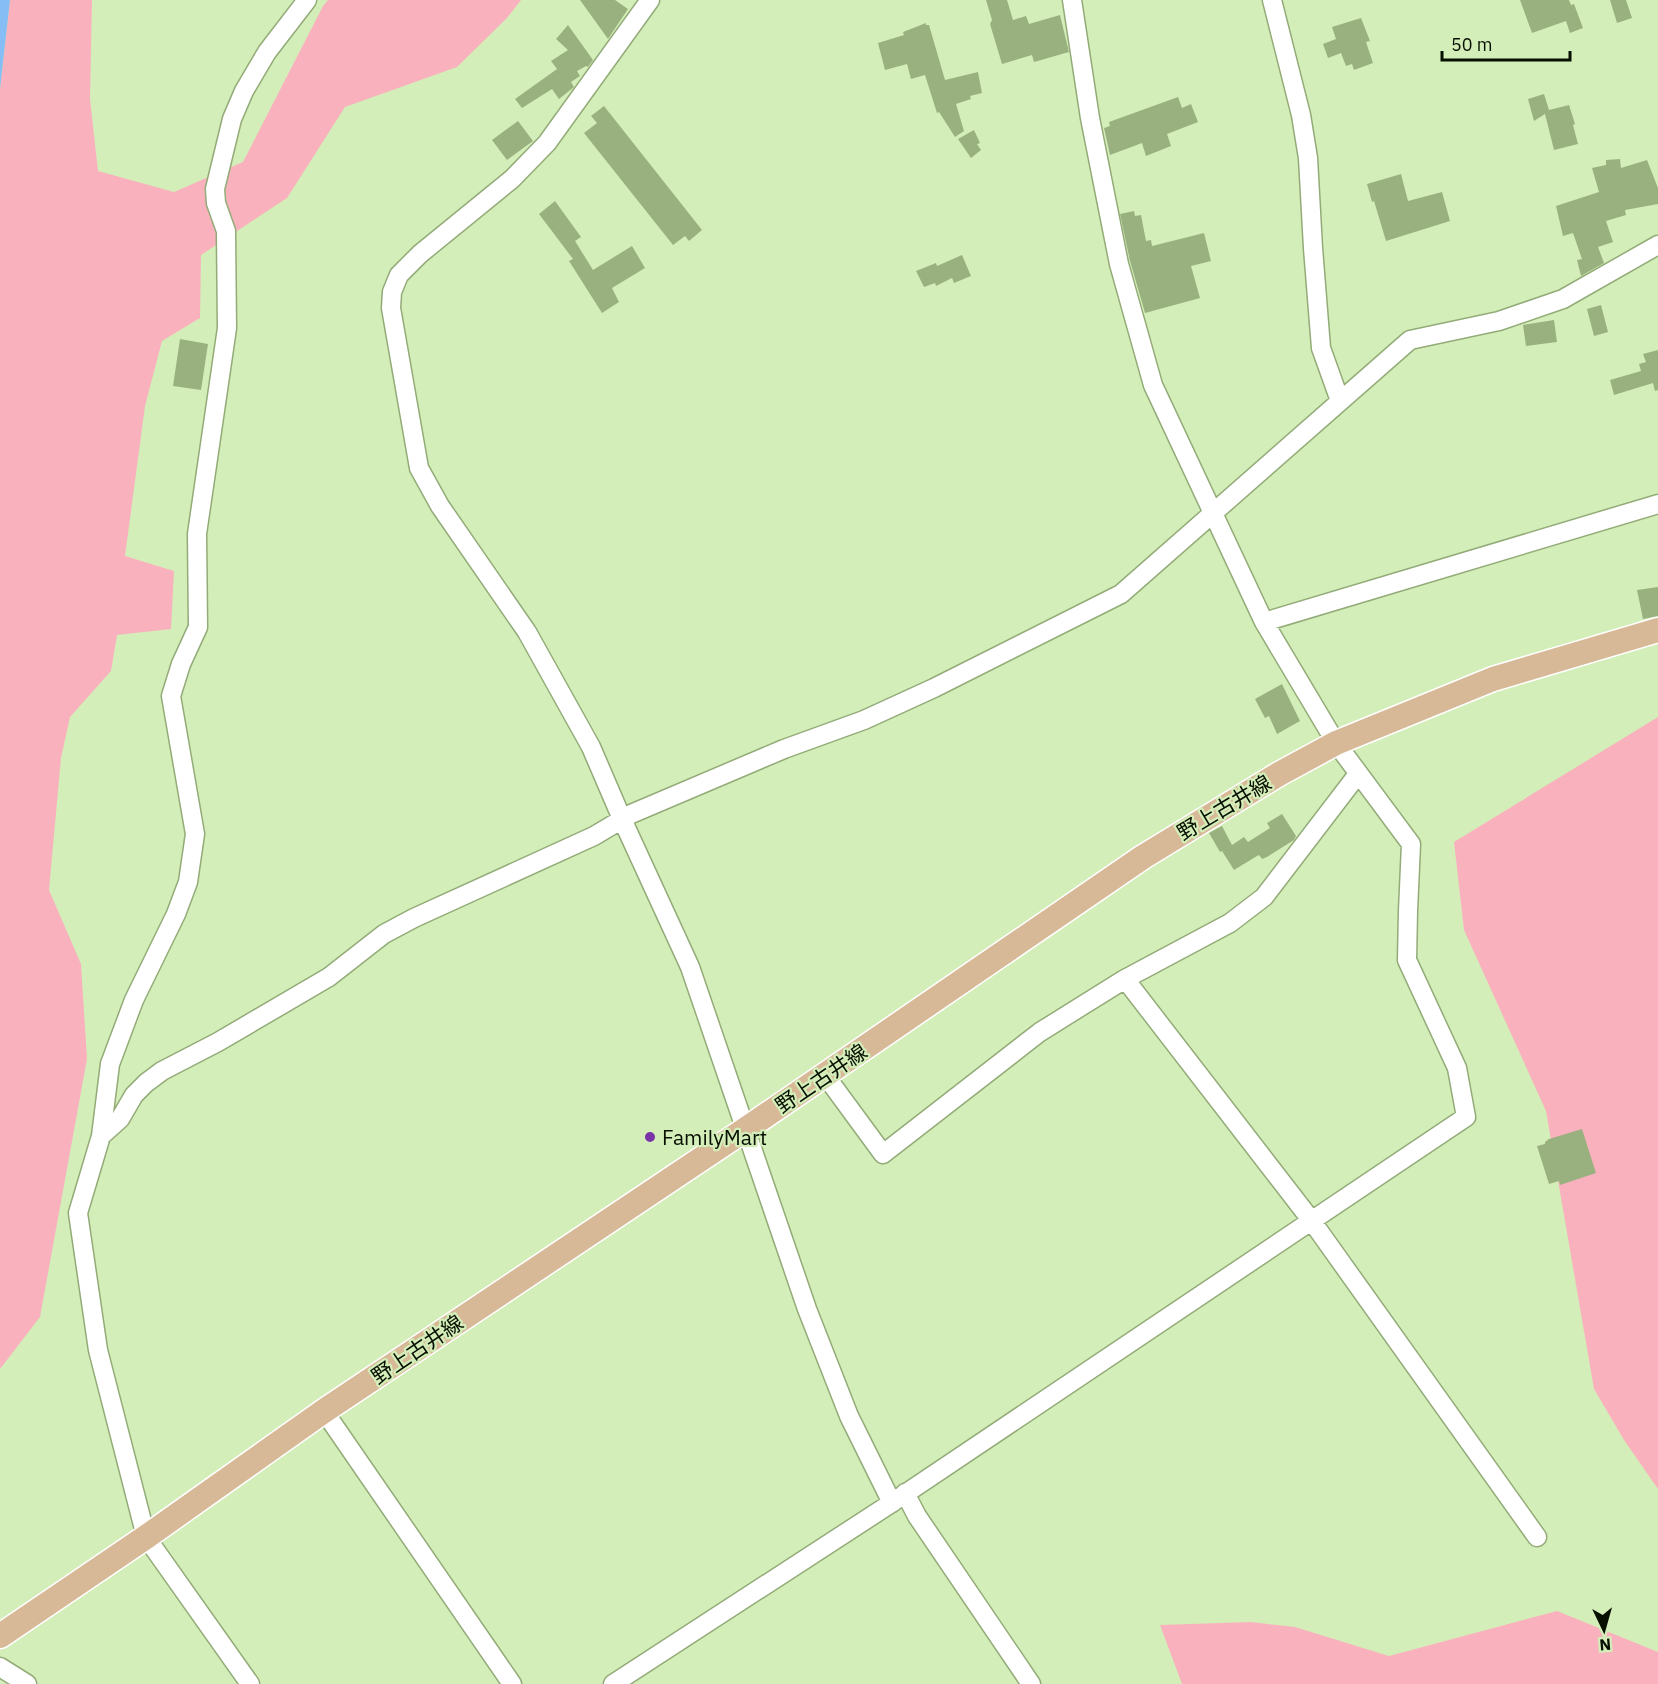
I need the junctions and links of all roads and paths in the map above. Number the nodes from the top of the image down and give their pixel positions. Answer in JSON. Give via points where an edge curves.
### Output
{"nodes":[{"id":1,"x":307,"y":0,"type":"edge"},
{"id":2,"x":650,"y":0,"type":"edge"},
{"id":3,"x":1072,"y":0,"type":"edge"},
{"id":4,"x":1272,"y":0,"type":"edge"},
{"id":5,"x":1658,"y":245,"type":"edge"},
{"id":6,"x":1340,"y":401,"type":"junction"},
{"id":7,"x":1658,"y":504,"type":"edge"},
{"id":8,"x":1213,"y":513,"type":"junction"},
{"id":9,"x":1264,"y":622,"type":"junction"},
{"id":10,"x":1658,"y":630,"type":"edge"},
{"id":11,"x":1336,"y":743,"type":"junction"},
{"id":12,"x":1358,"y":774,"type":"junction"},
{"id":13,"x":622,"y":819,"type":"junction"},
{"id":14,"x":1125,"y":979,"type":"junction"},
{"id":15,"x":825,"y":1075,"type":"junction"},
{"id":16,"x":746,"y":1129,"type":"junction"},
{"id":17,"x":101,"y":1136,"type":"junction"},
{"id":18,"x":1311,"y":1220,"type":"junction"},
{"id":19,"x":324,"y":1411,"type":"junction"},
{"id":20,"x":898,"y":1498,"type":"junction"},
{"id":21,"x":146,"y":1537,"type":"junction"},
{"id":22,"x":1537,"y":1537,"type":"dead end"},
{"id":23,"x":0,"y":1636,"type":"edge"},
{"id":24,"x":0,"y":1667,"type":"edge"},
{"id":25,"x":27,"y":1684,"type":"edge"},
{"id":26,"x":250,"y":1684,"type":"edge"},
{"id":27,"x":512,"y":1684,"type":"edge"},
{"id":28,"x":613,"y":1684,"type":"edge"},
{"id":29,"x":1031,"y":1684,"type":"edge"}],
"edges":[{"from":1,"to":17,"type":"street","via":[[267,52],[244,92],[232,119],[215,189],[226,231],[227,328],[197,534],[198,627],[171,696],[195,834],[188,882],[134,1000],[110,1064]]},
{"from":2,"to":13,"type":"street","via":[[547,143],[512,179],[399,275],[390,308],[419,468],[440,506],[527,632],[591,747]]},
{"from":3,"to":8,"type":"street","via":[[1119,264],[1153,385]]},
{"from":4,"to":6,"type":"street","via":[[1301,115],[1308,158],[1322,348]]},
{"from":5,"to":6,"type":"street","via":[[1563,299],[1499,321],[1410,340]]},
{"from":6,"to":8,"type":"street"},
{"from":7,"to":9,"type":"street"},
{"from":8,"to":9,"type":"street"},
{"from":8,"to":13,"type":"street","via":[[1120,594],[864,720],[784,748]]},
{"from":9,"to":11,"type":"street"},
{"from":10,"to":11,"type":"main road","name":"野上古井線","via":[[1493,679]]},
{"from":11,"to":12,"type":"street"},
{"from":11,"to":15,"type":"main road","name":"野上古井線","via":[[1143,857]]},
{"from":12,"to":14,"type":"street","via":[[1264,897],[1230,923]]},
{"from":12,"to":18,"type":"street","via":[[1412,844],[1407,960],[1457,1068],[1466,1117]]},
{"from":13,"to":16,"type":"street","via":[[690,967]]},
{"from":13,"to":17,"type":"street","via":[[594,836],[384,934],[329,977],[162,1071],[140,1089],[120,1119]]},
{"from":14,"to":15,"type":"street","via":[[1040,1032],[883,1154]]},
{"from":14,"to":18,"type":"street"},
{"from":15,"to":16,"type":"main road","name":"野上古井線"},
{"from":16,"to":19,"type":"main road","name":"野上古井線"},
{"from":16,"to":20,"type":"street","via":[[840,1395]]},
{"from":17,"to":21,"type":"street","via":[[78,1213],[98,1350]]},
{"from":18,"to":20,"type":"street"},
{"from":18,"to":22,"type":"street"},
{"from":19,"to":21,"type":"main road","name":"野上古井線"},
{"from":19,"to":27,"type":"street"},
{"from":20,"to":28,"type":"street"},
{"from":20,"to":29,"type":"street","via":[[917,1516]]},
{"from":21,"to":23,"type":"main road","name":"野上古井線"},
{"from":21,"to":26,"type":"street"},
{"from":24,"to":25,"type":"street"}]}
